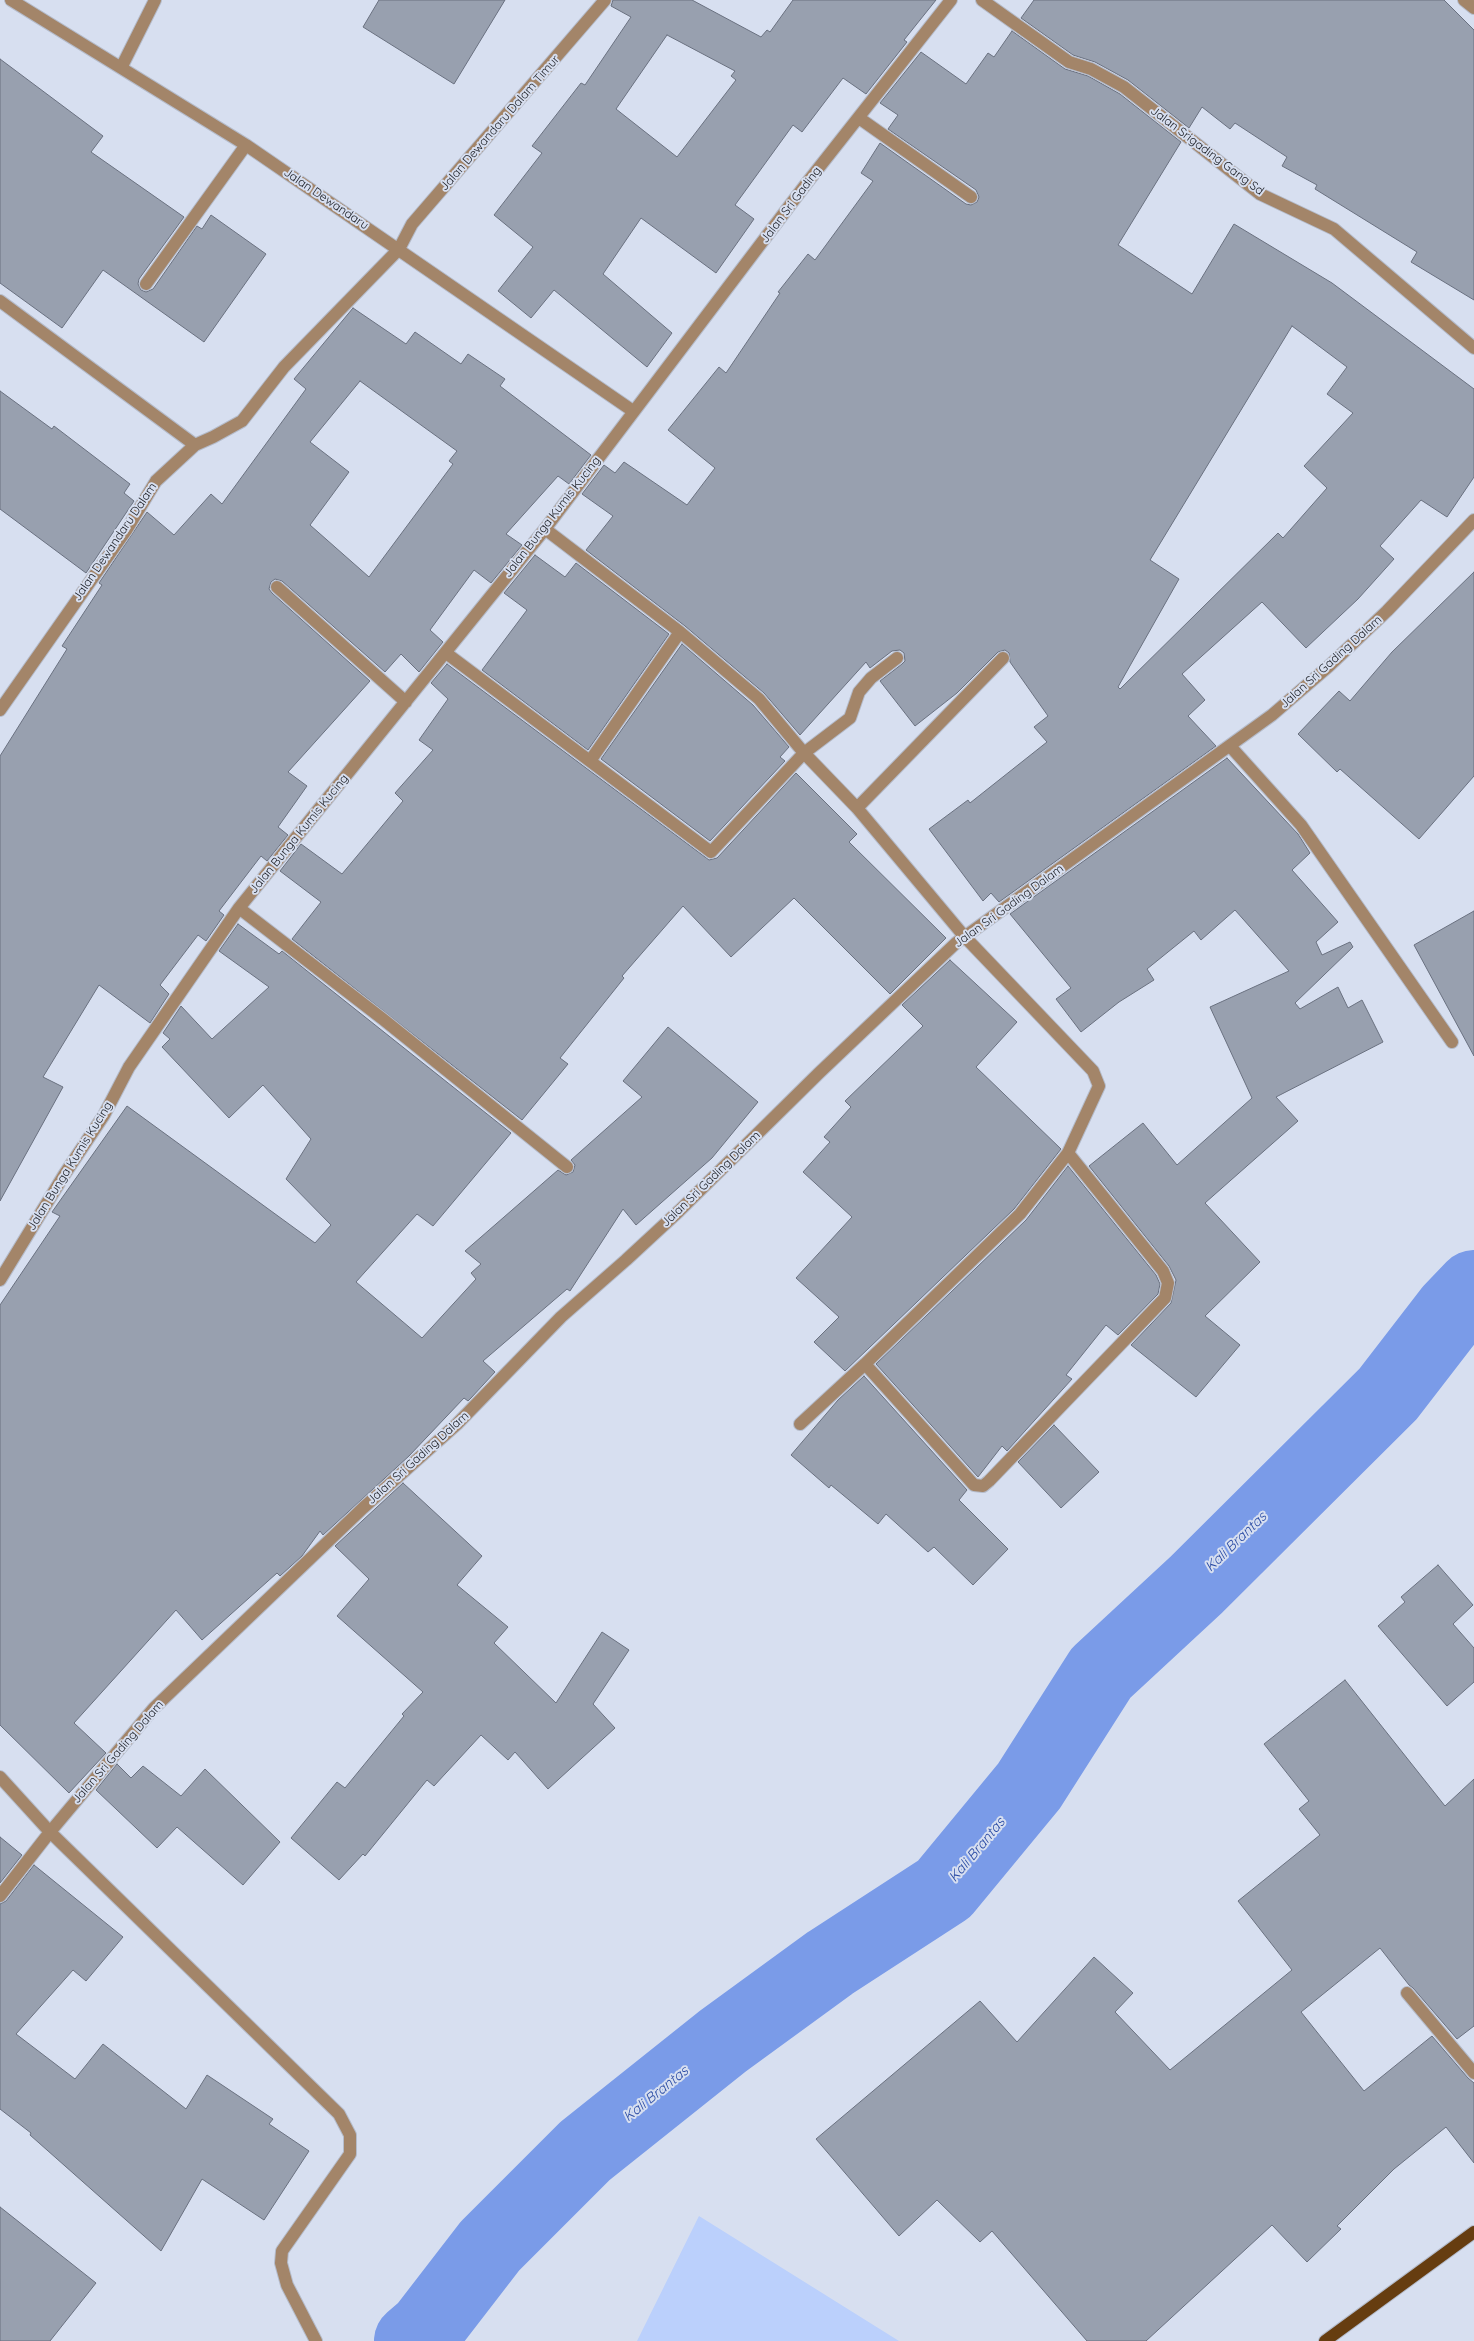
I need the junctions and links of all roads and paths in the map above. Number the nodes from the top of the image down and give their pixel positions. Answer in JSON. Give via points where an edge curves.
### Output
{"nodes":[{"id":1,"x":11,"y":0,"type":"edge"},
{"id":2,"x":155,"y":0,"type":"edge"},
{"id":3,"x":605,"y":0,"type":"edge"},
{"id":4,"x":951,"y":0,"type":"edge"},
{"id":5,"x":982,"y":0,"type":"edge"},
{"id":6,"x":1464,"y":0,"type":"edge"},
{"id":7,"x":1474,"y":8,"type":"edge"},
{"id":8,"x":122,"y":66,"type":"junction"},
{"id":9,"x":859,"y":118,"type":"junction"},
{"id":10,"x":246,"y":145,"type":"junction"},
{"id":11,"x":971,"y":198,"type":"dead end"},
{"id":12,"x":399,"y":249,"type":"junction"},
{"id":13,"x":146,"y":284,"type":"dead end"},
{"id":14,"x":0,"y":301,"type":"edge"},
{"id":15,"x":1474,"y":348,"type":"edge"},
{"id":16,"x":633,"y":411,"type":"junction"},
{"id":17,"x":194,"y":445,"type":"junction"},
{"id":18,"x":1474,"y":520,"type":"edge"},
{"id":19,"x":545,"y":529,"type":"junction"},
{"id":20,"x":277,"y":587,"type":"dead end"},
{"id":21,"x":680,"y":632,"type":"junction"},
{"id":22,"x":446,"y":653,"type":"junction"},
{"id":23,"x":898,"y":658,"type":"dead end"},
{"id":24,"x":1003,"y":658,"type":"dead end"},
{"id":25,"x":406,"y":702,"type":"junction"},
{"id":26,"x":0,"y":710,"type":"edge"},
{"id":27,"x":1230,"y":746,"type":"junction"},
{"id":28,"x":804,"y":753,"type":"junction"},
{"id":29,"x":590,"y":761,"type":"junction"},
{"id":30,"x":857,"y":808,"type":"junction"},
{"id":31,"x":239,"y":908,"type":"junction"},
{"id":32,"x":964,"y":936,"type":"junction"},
{"id":33,"x":1452,"y":1042,"type":"dead end"},
{"id":34,"x":1068,"y":1153,"type":"junction"},
{"id":35,"x":567,"y":1167,"type":"dead end"},
{"id":36,"x":0,"y":1280,"type":"edge"},
{"id":37,"x":865,"y":1364,"type":"junction"},
{"id":38,"x":800,"y":1424,"type":"dead end"},
{"id":39,"x":0,"y":1777,"type":"edge"},
{"id":40,"x":50,"y":1832,"type":"junction"},
{"id":41,"x":0,"y":1896,"type":"edge"},
{"id":42,"x":1407,"y":1994,"type":"dead end"},
{"id":43,"x":1474,"y":2073,"type":"edge"},
{"id":44,"x":1474,"y":2232,"type":"edge"},
{"id":45,"x":316,"y":2341,"type":"edge"},
{"id":46,"x":1324,"y":2341,"type":"edge"}],
"edges":[{"from":1,"to":8,"type":"street","name":"Jalan Dewandaru"},
{"from":2,"to":8,"type":"street"},
{"from":3,"to":12,"type":"street","name":"Jalan Dewandaru Dalam Timur","via":[[412,224]]},
{"from":4,"to":9,"type":"street","name":"Jalan Sri Gading"},
{"from":5,"to":15,"type":"street","name":"Jalan Srigading Gang Sd","via":[[1069,62],[1091,69],[1124,87],[1260,194],[1334,229]]},
{"from":6,"to":7,"type":"street"},
{"from":8,"to":10,"type":"street","name":"Jalan Dewandaru"},
{"from":9,"to":11,"type":"street"},
{"from":9,"to":16,"type":"street","name":"Jalan Sri Gading"},
{"from":10,"to":12,"type":"street","name":"Jalan Dewandaru"},
{"from":10,"to":13,"type":"street"},
{"from":12,"to":16,"type":"street","name":"Jalan Dewandaru"},
{"from":12,"to":17,"type":"street","name":"Jalan Dewandaru Dalam","via":[[284,367],[242,420]]},
{"from":14,"to":17,"type":"street"},
{"from":16,"to":19,"type":"street","name":"Jalan Bunga Kumis Kucing"},
{"from":17,"to":26,"type":"street","name":"Jalan Dewandaru Dalam","via":[[156,482]]},
{"from":18,"to":27,"type":"street","name":"Jalan Sri Gading Dalam","via":[[1387,612],[1329,666]]},
{"from":19,"to":21,"type":"street"},
{"from":19,"to":22,"type":"street","name":"Jalan Bunga Kumis Kucing"},
{"from":20,"to":25,"type":"street"},
{"from":21,"to":28,"type":"street","via":[[759,699]]},
{"from":21,"to":29,"type":"street"},
{"from":22,"to":25,"type":"street","name":"Jalan Bunga Kumis Kucing"},
{"from":22,"to":29,"type":"street"},
{"from":23,"to":28,"type":"street","via":[[871,678],[859,692],[850,718]]},
{"from":24,"to":30,"type":"street"},
{"from":25,"to":31,"type":"street","name":"Jalan Bunga Kumis Kucing"},
{"from":27,"to":32,"type":"street","name":"Jalan Sri Gading Dalam"},
{"from":27,"to":33,"type":"street","via":[[1301,825]]},
{"from":28,"to":29,"type":"street","via":[[711,852]]},
{"from":28,"to":30,"type":"street"},
{"from":30,"to":32,"type":"street"},
{"from":31,"to":35,"type":"street"},
{"from":31,"to":36,"type":"street","name":"Jalan Bunga Kumis Kucing","via":[[129,1067],[104,1115]]},
{"from":32,"to":34,"type":"street","via":[[1093,1071],[1099,1086]]},
{"from":32,"to":40,"type":"street","name":"Jalan Sri Gading Dalam","via":[[818,1073],[679,1211],[561,1317],[457,1424],[363,1508],[154,1708]]},
{"from":34,"to":37,"type":"street","via":[[1020,1214]]},
{"from":34,"to":37,"type":"street","via":[[1163,1271],[1168,1283],[1165,1298],[989,1482],[983,1486],[974,1485]]},
{"from":37,"to":38,"type":"street"},
{"from":39,"to":40,"type":"street"},
{"from":40,"to":41,"type":"street","name":"Jalan Sri Gading Dalam"},
{"from":40,"to":45,"type":"street","via":[[339,2114],[350,2135],[350,2154],[282,2252],[281,2263],[287,2285]]},
{"from":42,"to":43,"type":"street"},
{"from":44,"to":46,"type":"main road"}]}
